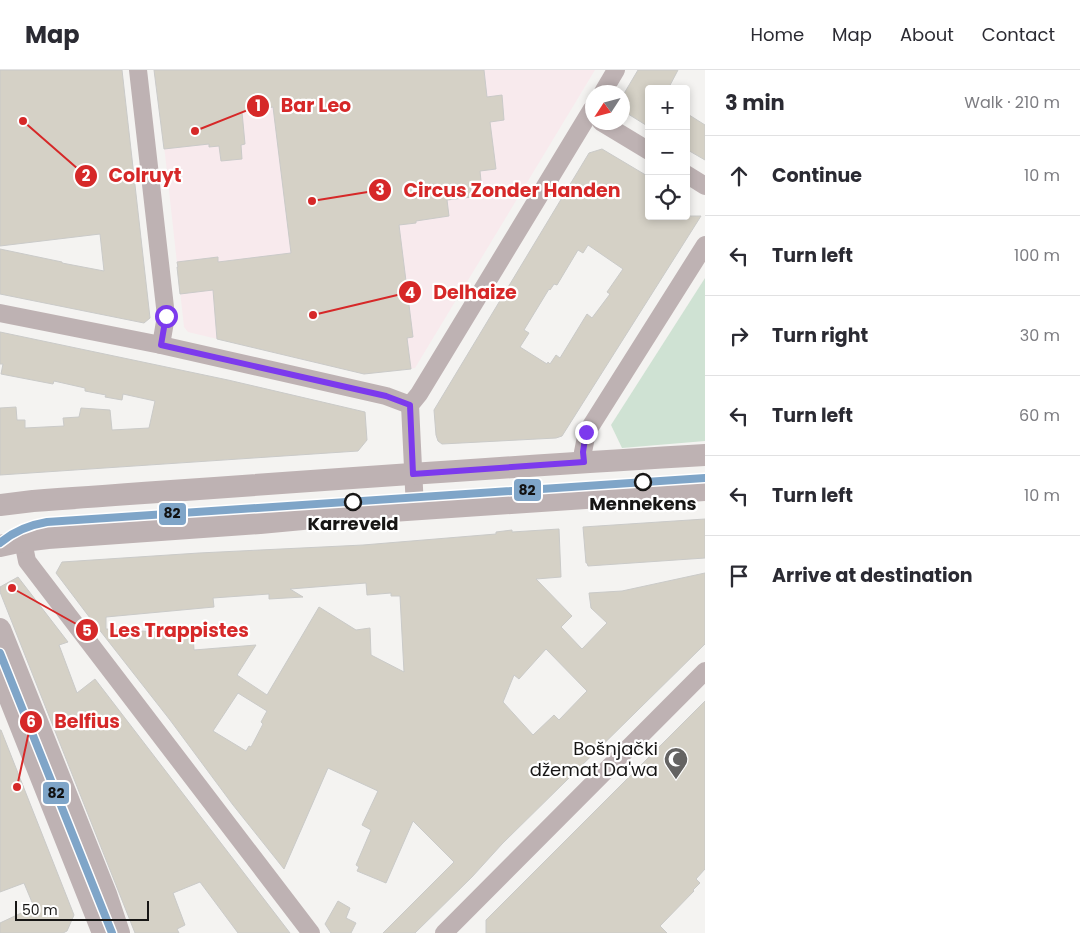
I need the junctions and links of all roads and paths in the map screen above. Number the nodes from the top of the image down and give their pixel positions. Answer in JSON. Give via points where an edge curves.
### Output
{"nodes":[{"id":1,"x":138,"y":70,"type":"edge"},
{"id":2,"x":616,"y":70,"type":"edge"},
{"id":3,"x":607,"y":85,"type":"edge"},
{"id":4,"x":585,"y":130,"type":"edge"},
{"id":5,"x":615,"y":130,"type":"edge"},
{"id":6,"x":645,"y":149,"type":"edge"},
{"id":7,"x":688,"y":175,"type":"edge"},
{"id":8,"x":705,"y":186,"type":"edge"},
{"id":9,"x":705,"y":245,"type":"edge"},
{"id":10,"x":0,"y":313,"type":"edge"},
{"id":11,"x":161,"y":345,"type":"junction"},
{"id":12,"x":410,"y":405,"type":"junction"},
{"id":13,"x":705,"y":455,"type":"edge"},
{"id":14,"x":584,"y":462,"type":"junction"},
{"id":15,"x":413,"y":474,"type":"junction"},
{"id":16,"x":705,"y":490,"type":"edge"},
{"id":17,"x":0,"y":504,"type":"edge"},
{"id":18,"x":415,"y":509,"type":"junction"},
{"id":19,"x":23,"y":541,"type":"junction"},
{"id":20,"x":0,"y":546,"type":"edge"},
{"id":21,"x":0,"y":629,"type":"edge"},
{"id":22,"x":705,"y":671,"type":"edge"},
{"id":23,"x":0,"y":674,"type":"edge"},
{"id":24,"x":452,"y":930,"type":"edge"},
{"id":25,"x":114,"y":932,"type":"edge"},
{"id":26,"x":311,"y":933,"type":"edge"}],
"edges":[{"from":1,"to":11,"type":"street","via":[[166,316]]},
{"from":2,"to":3,"type":"street"},
{"from":4,"to":12,"type":"street"},
{"from":5,"to":6,"type":"street"},
{"from":7,"to":8,"type":"street"},
{"from":9,"to":14,"type":"street","via":[[586,432]]},
{"from":10,"to":11,"type":"street"},
{"from":11,"to":12,"type":"street","via":[[386,396]]},
{"from":12,"to":15,"type":"street"},
{"from":13,"to":14,"type":"street"},
{"from":14,"to":15,"type":"street"},
{"from":15,"to":17,"type":"street"},
{"from":15,"to":18,"type":"street"},
{"from":16,"to":18,"type":"street"},
{"from":18,"to":19,"type":"street"},
{"from":19,"to":20,"type":"street"},
{"from":19,"to":26,"type":"street","via":[[27,561]]},
{"from":21,"to":25,"type":"street","via":[[106,894]]},
{"from":22,"to":24,"type":"street"},
{"from":23,"to":25,"type":"street"}]}
